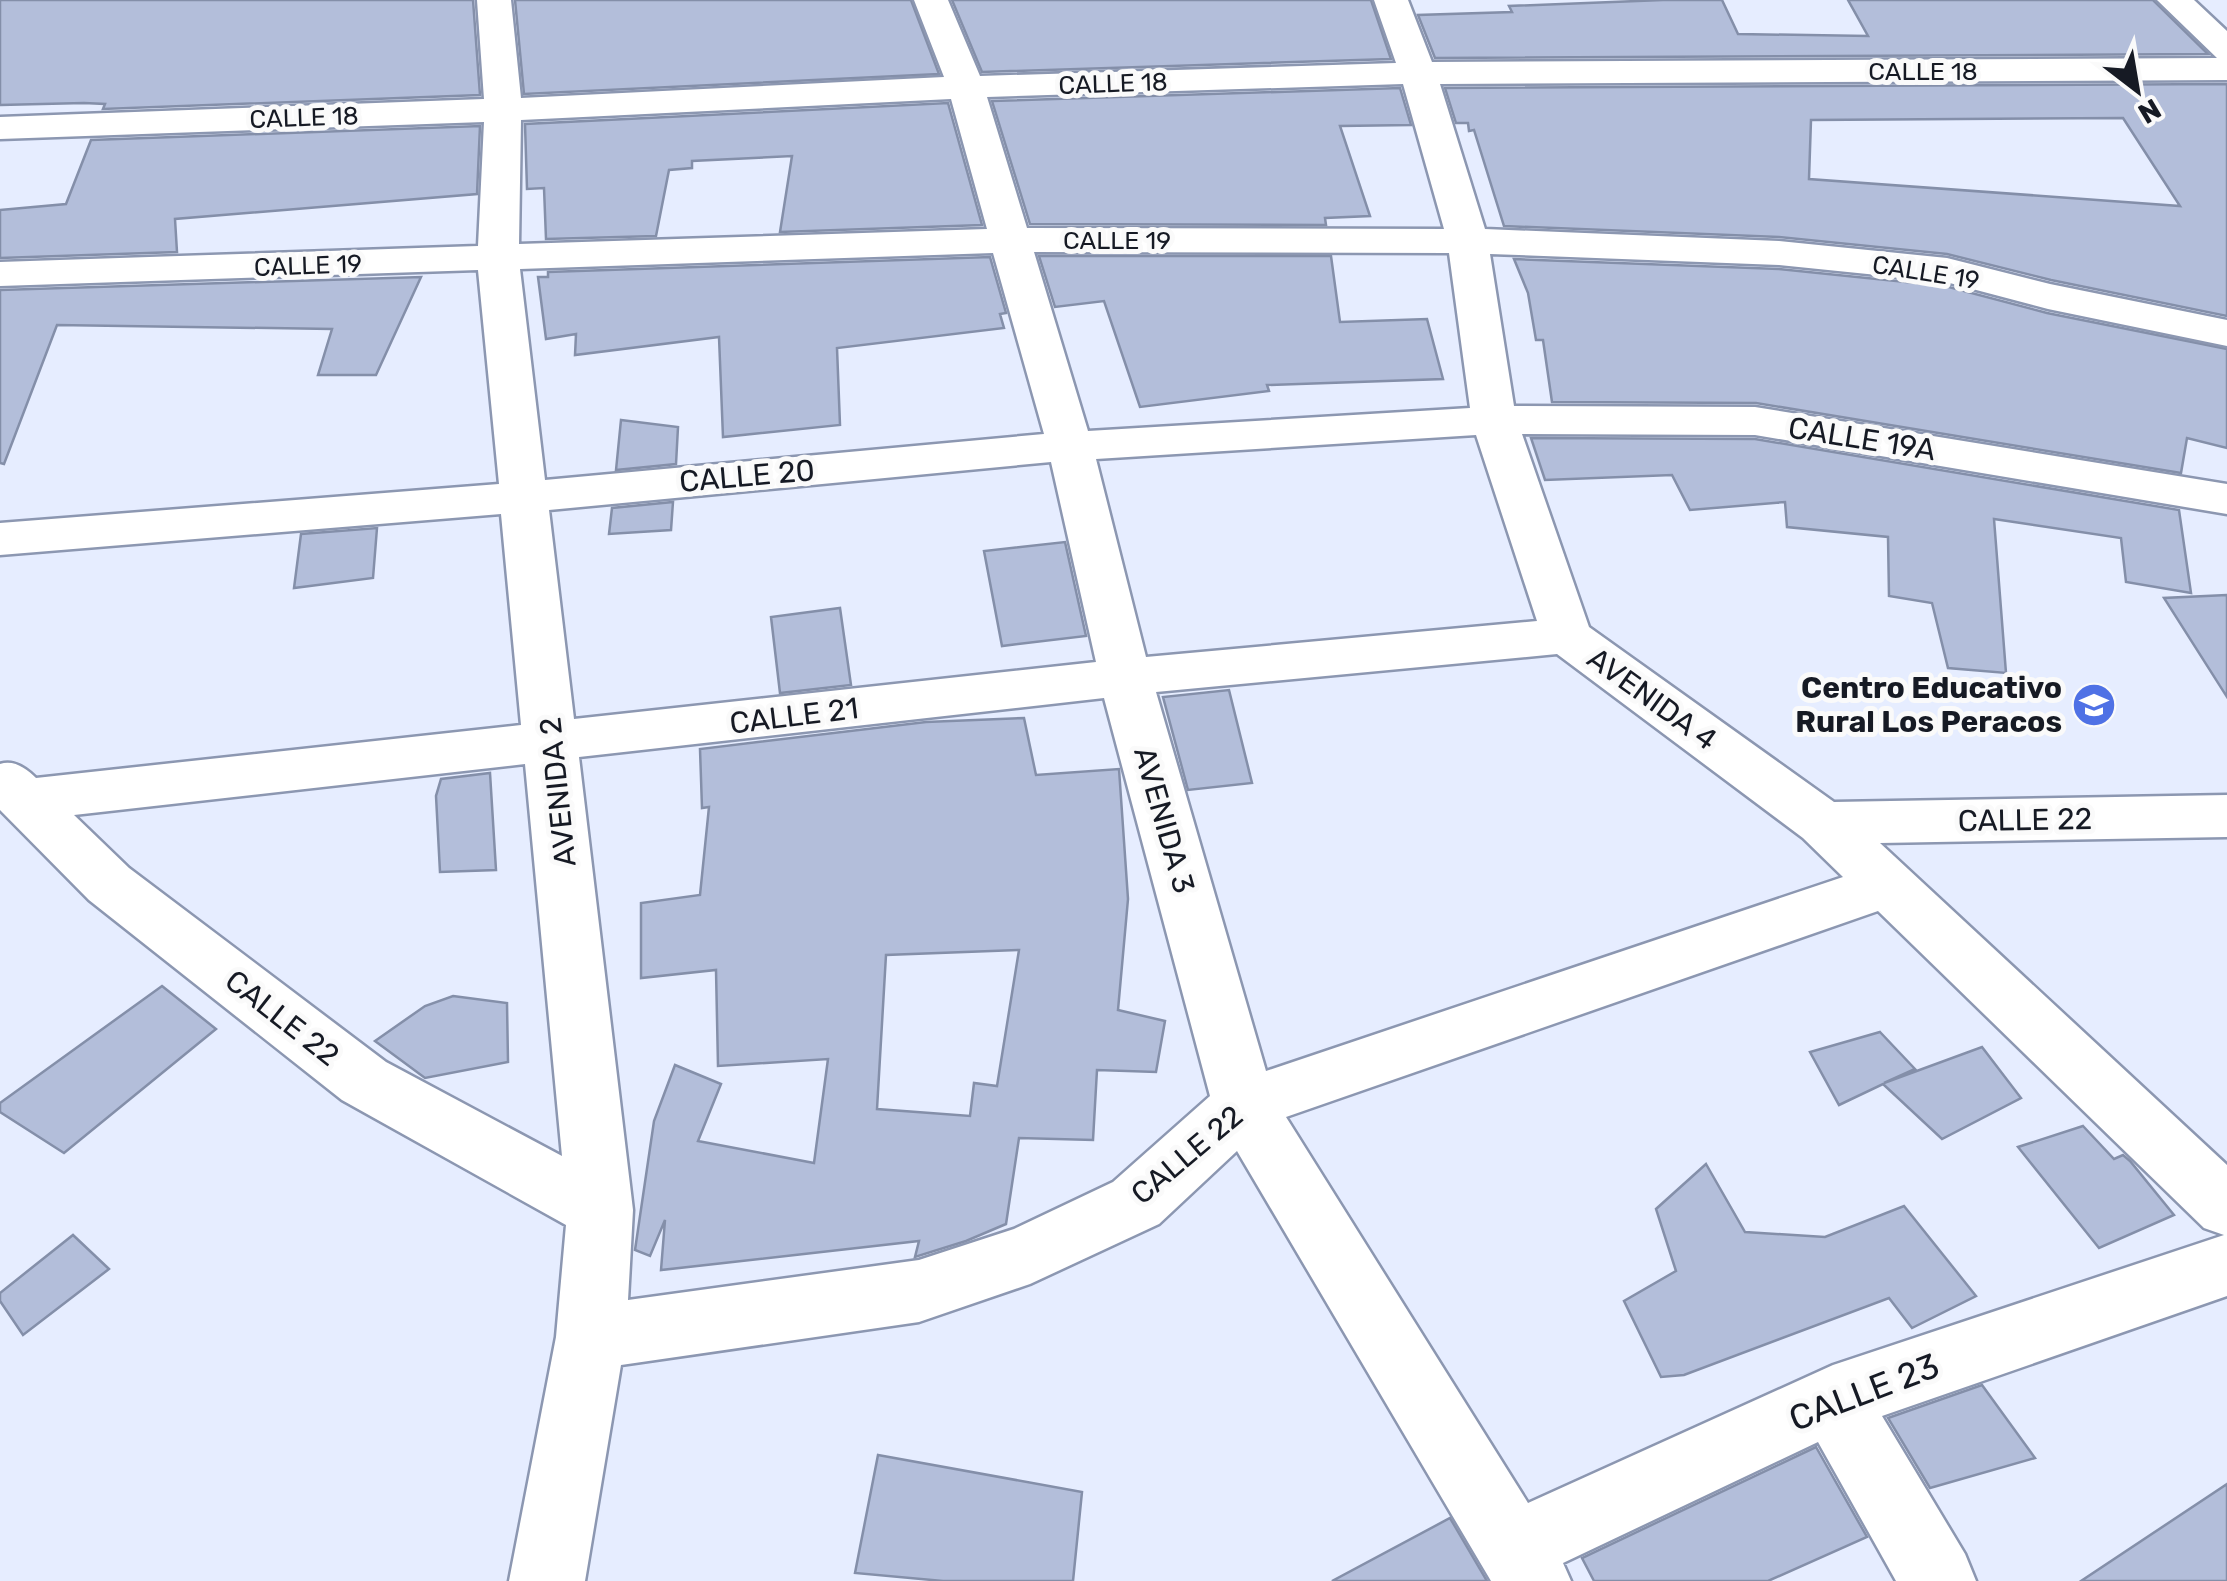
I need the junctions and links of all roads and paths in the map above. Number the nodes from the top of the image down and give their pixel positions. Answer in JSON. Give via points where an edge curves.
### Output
{"nodes":[{"id":1,"x":494,"y":0,"type":"edge"},
{"id":2,"x":931,"y":0,"type":"edge"},
{"id":3,"x":1391,"y":0,"type":"edge"},
{"id":4,"x":2174,"y":0,"type":"edge"},
{"id":5,"x":2227,"y":50,"type":"edge"},
{"id":6,"x":2227,"y":69,"type":"edge"},
{"id":7,"x":1418,"y":74,"type":"junction"},
{"id":8,"x":966,"y":87,"type":"junction"},
{"id":9,"x":502,"y":110,"type":"junction"},
{"id":10,"x":4,"y":136,"type":"edge"},
{"id":11,"x":1008,"y":240,"type":"junction"},
{"id":12,"x":1468,"y":240,"type":"junction"},
{"id":13,"x":498,"y":260,"type":"junction"},
{"id":14,"x":0,"y":274,"type":"edge"},
{"id":15,"x":2227,"y":333,"type":"edge"},
{"id":16,"x":1494,"y":420,"type":"junction"},
{"id":17,"x":1070,"y":446,"type":"junction"},
{"id":18,"x":524,"y":497,"type":"junction"},
{"id":19,"x":2227,"y":499,"type":"edge"},
{"id":20,"x":0,"y":540,"type":"edge"},
{"id":21,"x":1566,"y":636,"type":"junction"},
{"id":22,"x":1124,"y":678,"type":"junction"},
{"id":23,"x":553,"y":744,"type":"junction"},
{"id":24,"x":11,"y":788,"type":"edge"},
{"id":25,"x":2227,"y":816,"type":"edge"},
{"id":26,"x":1823,"y":823,"type":"junction"},
{"id":27,"x":1887,"y":885,"type":"junction"},
{"id":28,"x":1244,"y":1105,"type":"junction"},
{"id":29,"x":2227,"y":1207,"type":"edge"},
{"id":30,"x":600,"y":1210,"type":"junction"},
{"id":31,"x":2227,"y":1264,"type":"edge"},
{"id":32,"x":591,"y":1337,"type":"junction"},
{"id":33,"x":1833,"y":1399,"type":"junction"},
{"id":34,"x":1523,"y":1564,"type":"edge"},
{"id":35,"x":547,"y":1581,"type":"edge"},
{"id":36,"x":1938,"y":1581,"type":"edge"}],
"edges":[{"from":1,"to":9,"type":"street","name":"AVENIDA 2"},
{"from":2,"to":8,"type":"street","name":"AVENIDA 3"},
{"from":3,"to":7,"type":"street","name":"AVENIDA 4"},
{"from":4,"to":5,"type":"street"},
{"from":6,"to":7,"type":"street","name":"CALLE 18"},
{"from":7,"to":8,"type":"street","name":"CALLE 18"},
{"from":7,"to":12,"type":"street","name":"AVENIDA 4"},
{"from":8,"to":9,"type":"street","name":"CALLE 18"},
{"from":8,"to":11,"type":"street","name":"AVENIDA 3"},
{"from":9,"to":10,"type":"street","name":"CALLE 18"},
{"from":9,"to":13,"type":"street","name":"AVENIDA 2"},
{"from":11,"to":12,"type":"street","name":"CALLE 19"},
{"from":11,"to":13,"type":"street","name":"CALLE 19"},
{"from":11,"to":17,"type":"street","name":"AVENIDA 3"},
{"from":12,"to":15,"type":"street","name":"CALLE 19","via":[[1779,253],[1947,270]]},
{"from":12,"to":16,"type":"street","name":"AVENIDA 4"},
{"from":13,"to":14,"type":"street","name":"CALLE 19"},
{"from":13,"to":18,"type":"street","name":"AVENIDA 2"},
{"from":16,"to":17,"type":"street","name":"CALLE 20"},
{"from":16,"to":19,"type":"street","name":"CALLE 19A","via":[[1754,421]]},
{"from":16,"to":21,"type":"street","name":"AVENIDA 4"},
{"from":17,"to":18,"type":"street","name":"CALLE 20"},
{"from":17,"to":22,"type":"street","name":"AVENIDA 3"},
{"from":18,"to":20,"type":"street","name":"CALLE 20"},
{"from":18,"to":23,"type":"street","name":"AVENIDA 2"},
{"from":21,"to":22,"type":"street","name":"CALLE 21"},
{"from":21,"to":26,"type":"street","name":"AVENIDA 4"},
{"from":22,"to":23,"type":"street","name":"CALLE 21"},
{"from":22,"to":28,"type":"street","name":"AVENIDA 3"},
{"from":23,"to":24,"type":"street","name":"CALLE 21"},
{"from":23,"to":30,"type":"street","name":"AVENIDA 2"},
{"from":24,"to":30,"type":"street","name":"CALLE 22","via":[[109,884],[364,1081]]},
{"from":25,"to":26,"type":"street","name":"CALLE 22"},
{"from":26,"to":27,"type":"street","name":"AVENIDA 4"},
{"from":27,"to":28,"type":"street","name":"CALLE 22"},
{"from":27,"to":29,"type":"street","name":"AVENIDA 4"},
{"from":28,"to":32,"type":"street","name":"CALLE 22","via":[[1136,1202],[1030,1254],[919,1291]]},
{"from":28,"to":34,"type":"street","name":"AVENIDA 3"},
{"from":30,"to":32,"type":"street","name":"AVENIDA 2"},
{"from":31,"to":33,"type":"street","name":"CALLE 23"},
{"from":32,"to":35,"type":"street","name":"AVENIDA 2"},
{"from":33,"to":34,"type":"street","name":"CALLE 23"},
{"from":33,"to":36,"type":"street"}]}
